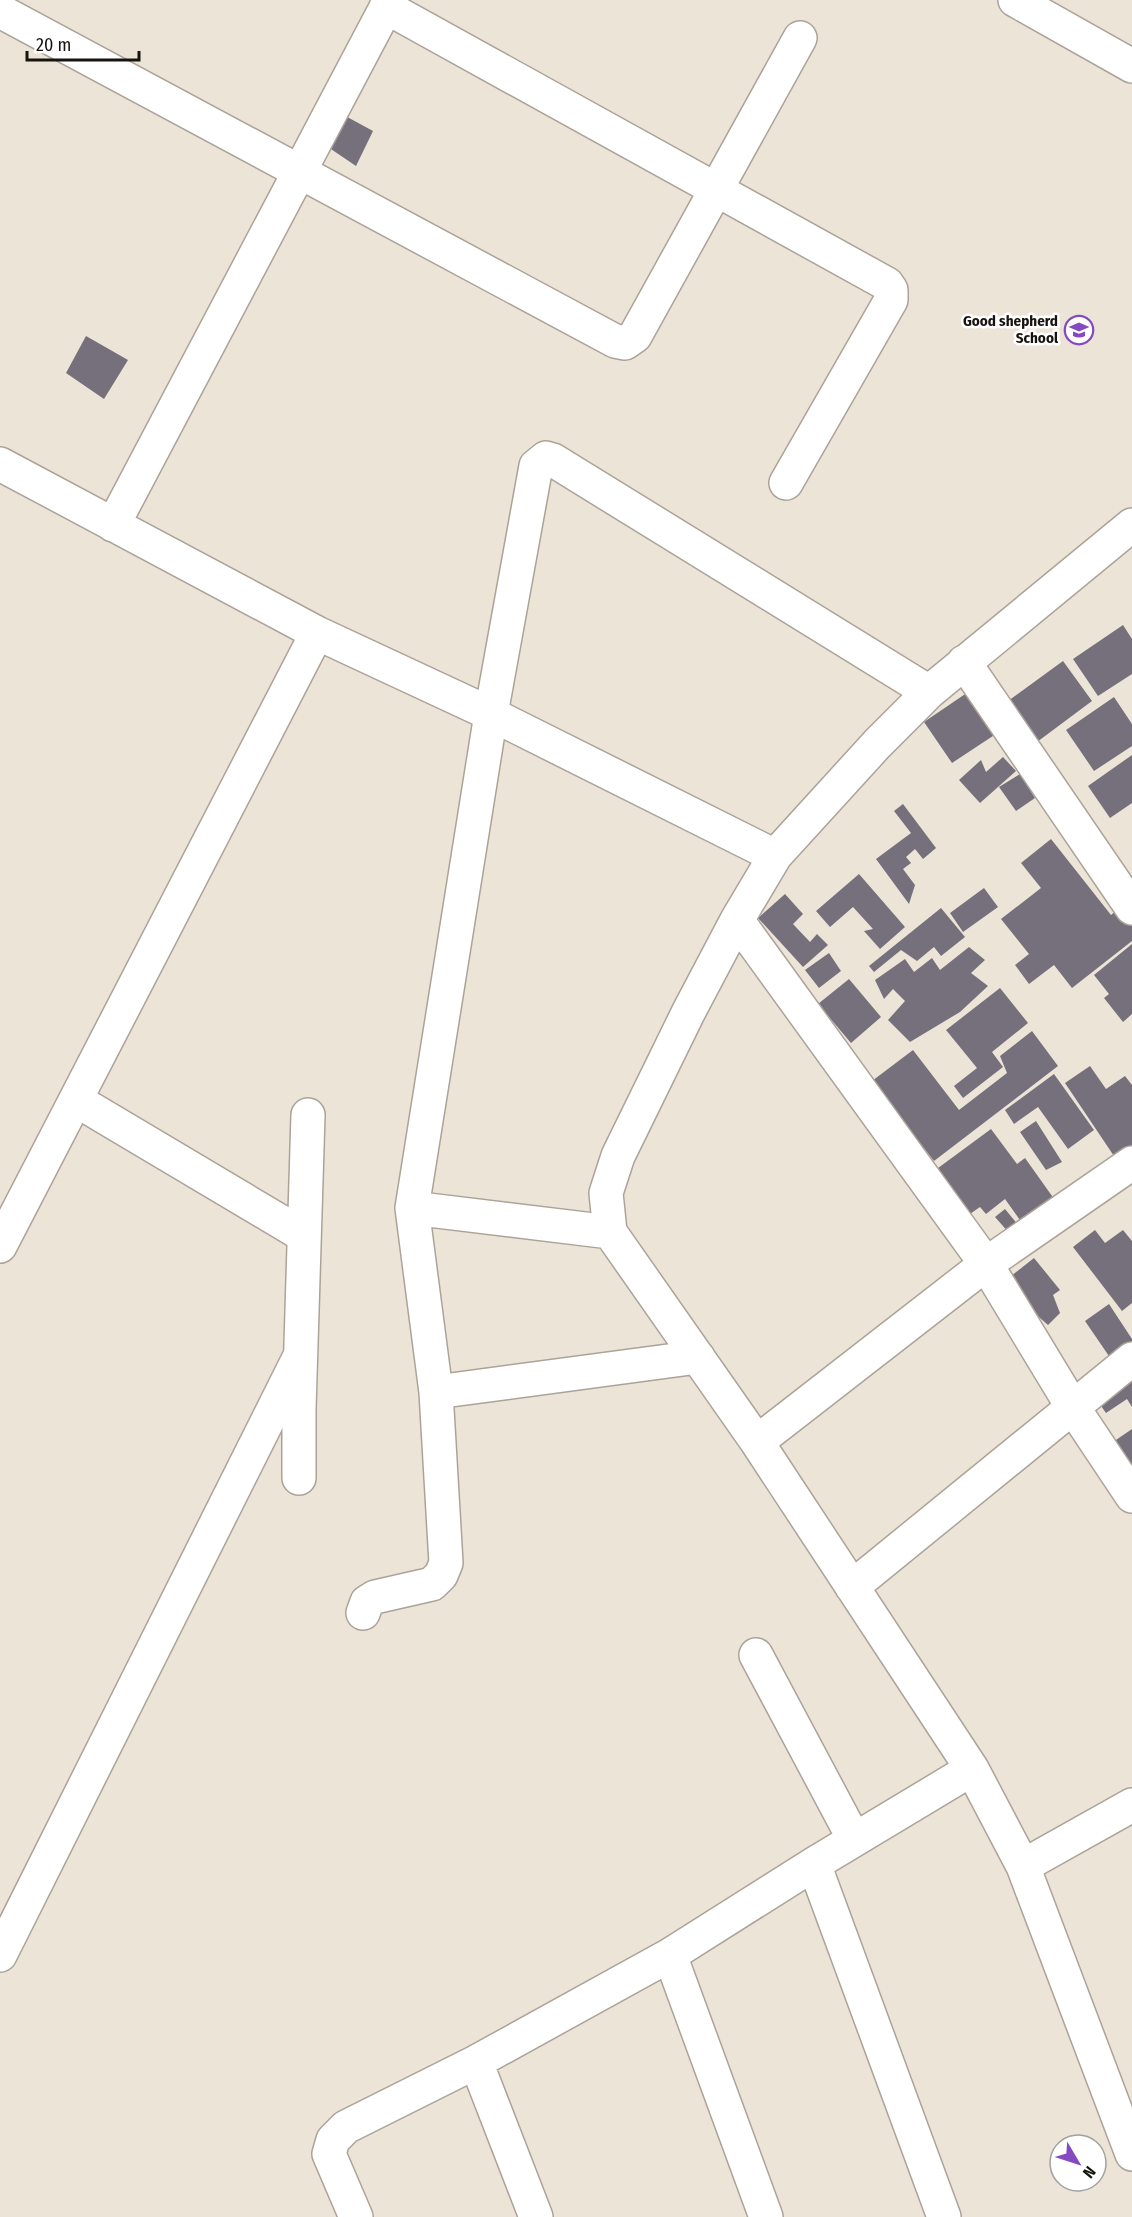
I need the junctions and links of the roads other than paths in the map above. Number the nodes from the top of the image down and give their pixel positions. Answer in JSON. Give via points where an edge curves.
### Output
{"nodes":[{"id":1,"x":1015,"y":0,"type":"edge"},
{"id":2,"x":388,"y":4,"type":"edge"},
{"id":3,"x":0,"y":11,"type":"edge"},
{"id":4,"x":800,"y":38,"type":"dead end"},
{"id":5,"x":1132,"y":66,"type":"edge"},
{"id":6,"x":298,"y":172,"type":"junction"},
{"id":7,"x":715,"y":189,"type":"junction"},
{"id":8,"x":0,"y":464,"type":"edge"},
{"id":9,"x":786,"y":483,"type":"dead end"},
{"id":10,"x":113,"y":525,"type":"junction"},
{"id":11,"x":1132,"y":525,"type":"edge"},
{"id":12,"x":317,"y":633,"type":"junction"},
{"id":13,"x":964,"y":662,"type":"junction"},
{"id":14,"x":929,"y":692,"type":"junction"},
{"id":15,"x":491,"y":714,"type":"junction"},
{"id":16,"x":775,"y":856,"type":"junction"},
{"id":17,"x":1132,"y":908,"type":"edge"},
{"id":18,"x":736,"y":920,"type":"junction"},
{"id":19,"x":76,"y":1100,"type":"junction"},
{"id":20,"x":308,"y":1115,"type":"dead end"},
{"id":21,"x":1132,"y":1163,"type":"edge"},
{"id":22,"x":412,"y":1208,"type":"junction"},
{"id":23,"x":610,"y":1232,"type":"junction"},
{"id":24,"x":303,"y":1235,"type":"junction"},
{"id":25,"x":0,"y":1246,"type":"edge"},
{"id":26,"x":986,"y":1264,"type":"junction"},
{"id":27,"x":300,"y":1356,"type":"junction"},
{"id":28,"x":698,"y":1357,"type":"junction"},
{"id":29,"x":1132,"y":1359,"type":"edge"},
{"id":30,"x":435,"y":1392,"type":"junction"},
{"id":31,"x":1072,"y":1407,"type":"junction"},
{"id":32,"x":757,"y":1442,"type":"junction"},
{"id":33,"x":299,"y":1478,"type":"dead end"},
{"id":34,"x":1132,"y":1496,"type":"edge"},
{"id":35,"x":852,"y":1587,"type":"junction"},
{"id":36,"x":363,"y":1613,"type":"dead end"},
{"id":37,"x":756,"y":1655,"type":"dead end"},
{"id":38,"x":972,"y":1769,"type":"junction"},
{"id":39,"x":1132,"y":1805,"type":"edge"},
{"id":40,"x":854,"y":1839,"type":"junction"},
{"id":41,"x":814,"y":1864,"type":"junction"},
{"id":42,"x":1023,"y":1866,"type":"junction"},
{"id":43,"x":0,"y":1954,"type":"edge"},
{"id":44,"x":669,"y":1955,"type":"junction"},
{"id":45,"x":476,"y":2062,"type":"junction"},
{"id":46,"x":1124,"y":2108,"type":"edge"},
{"id":47,"x":1132,"y":2154,"type":"edge"},
{"id":48,"x":351,"y":2215,"type":"edge"},
{"id":49,"x":536,"y":2217,"type":"edge"},
{"id":50,"x":766,"y":2217,"type":"edge"},
{"id":51,"x":944,"y":2217,"type":"edge"}],
"edges":[{"from":1,"to":5,"type":"street"},
{"from":2,"to":6,"type":"street"},
{"from":2,"to":7,"type":"street"},
{"from":3,"to":6,"type":"street"},
{"from":4,"to":7,"type":"street"},
{"from":6,"to":7,"type":"street","via":[[625,343],[635,336]]},
{"from":6,"to":10,"type":"street"},
{"from":7,"to":9,"type":"street","via":[[887,284],[891,290],[891,300]]},
{"from":8,"to":10,"type":"street"},
{"from":10,"to":12,"type":"street"},
{"from":11,"to":13,"type":"street"},
{"from":12,"to":15,"type":"street"},
{"from":12,"to":19,"type":"street"},
{"from":13,"to":14,"type":"street"},
{"from":13,"to":17,"type":"street"},
{"from":14,"to":15,"type":"street","via":[[546,458],[536,466]]},
{"from":14,"to":16,"type":"street"},
{"from":15,"to":16,"type":"street"},
{"from":15,"to":22,"type":"street"},
{"from":16,"to":18,"type":"street"},
{"from":18,"to":23,"type":"street","via":[[618,1156],[606,1193]]},
{"from":18,"to":26,"type":"street"},
{"from":19,"to":24,"type":"street"},
{"from":19,"to":25,"type":"street"},
{"from":20,"to":24,"type":"street"},
{"from":21,"to":26,"type":"street"},
{"from":22,"to":23,"type":"street"},
{"from":22,"to":30,"type":"street"},
{"from":23,"to":28,"type":"street"},
{"from":24,"to":27,"type":"street"},
{"from":26,"to":31,"type":"street"},
{"from":26,"to":32,"type":"street"},
{"from":27,"to":33,"type":"street"},
{"from":27,"to":43,"type":"street"},
{"from":28,"to":30,"type":"street"},
{"from":28,"to":32,"type":"street"},
{"from":29,"to":31,"type":"street"},
{"from":30,"to":36,"type":"street","via":[[446,1563],[432,1584],[375,1597],[367,1602]]},
{"from":31,"to":34,"type":"street"},
{"from":31,"to":35,"type":"street"},
{"from":32,"to":35,"type":"street"},
{"from":35,"to":38,"type":"street"},
{"from":37,"to":40,"type":"street"},
{"from":38,"to":40,"type":"street"},
{"from":38,"to":42,"type":"street"},
{"from":39,"to":42,"type":"street"},
{"from":40,"to":41,"type":"street"},
{"from":41,"to":44,"type":"street"},
{"from":41,"to":51,"type":"street"},
{"from":42,"to":46,"type":"street"},
{"from":44,"to":45,"type":"street"},
{"from":44,"to":50,"type":"street"},
{"from":45,"to":48,"type":"street","via":[[346,2127],[333,2140],[328,2154]]},
{"from":45,"to":49,"type":"street"},
{"from":46,"to":47,"type":"street"}]}
